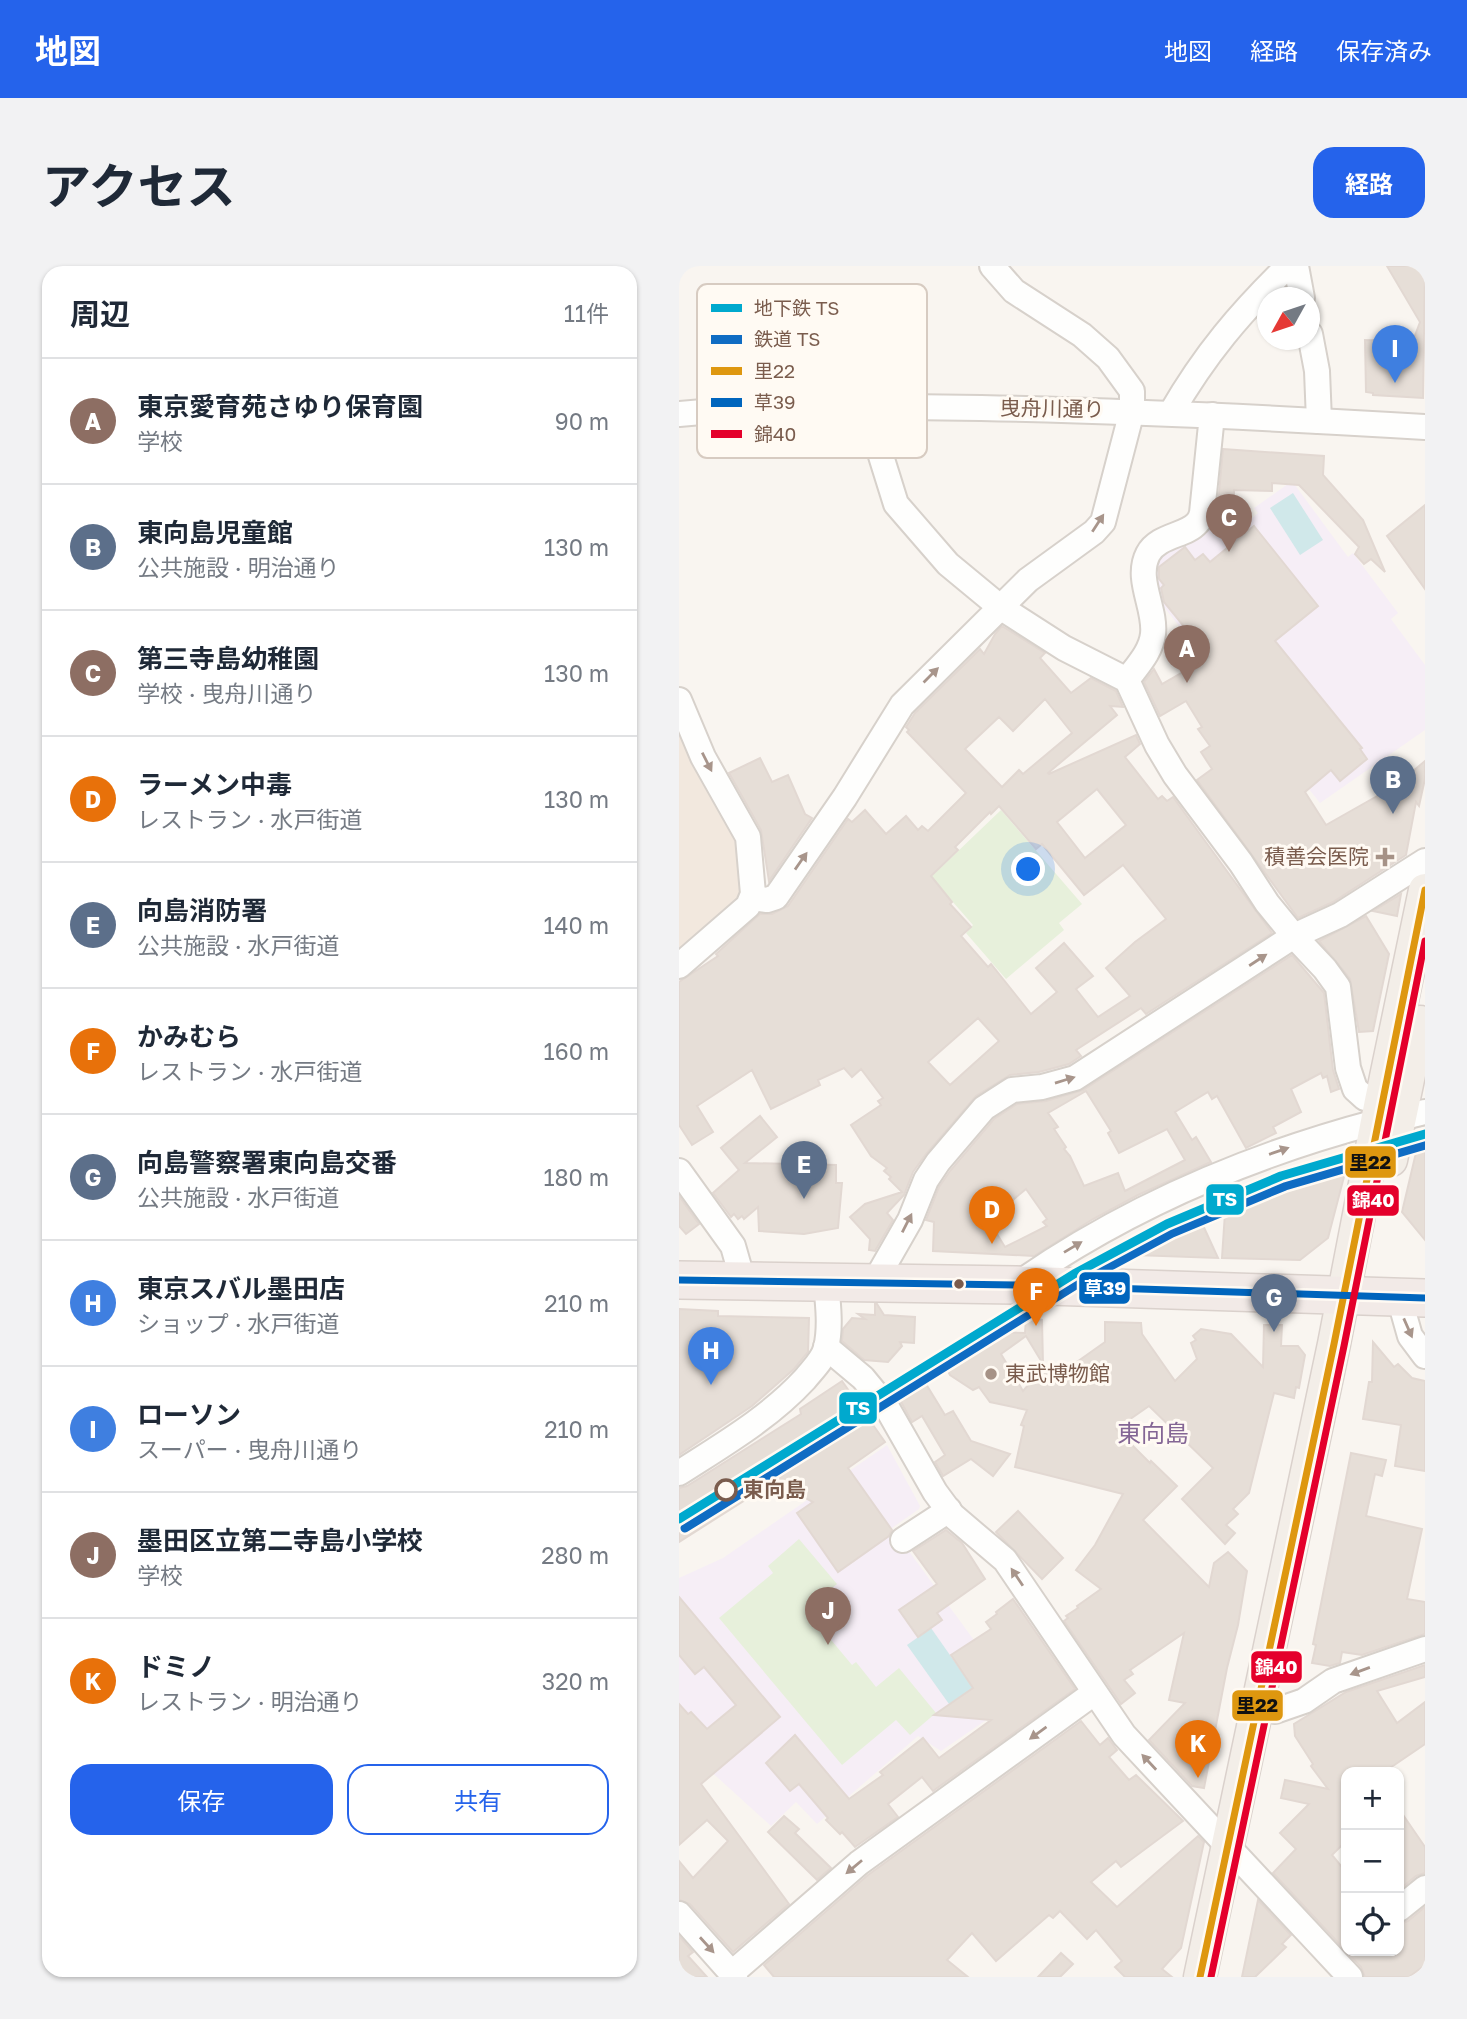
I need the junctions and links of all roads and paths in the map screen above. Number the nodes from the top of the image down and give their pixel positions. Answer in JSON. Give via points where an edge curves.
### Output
{"nodes":[{"id":1,"x":992,"y":266,"type":"edge"},
{"id":2,"x":1288,"y":266,"type":"edge"},
{"id":3,"x":1296,"y":266,"type":"edge"},
{"id":4,"x":1300,"y":287,"type":"edge"},
{"id":5,"x":1313,"y":350,"type":"edge"},
{"id":6,"x":927,"y":407,"type":"edge"},
{"id":7,"x":1132,"y":411,"type":"junction"},
{"id":8,"x":697,"y":413,"type":"edge"},
{"id":9,"x":1171,"y":413,"type":"junction"},
{"id":10,"x":679,"y":414,"type":"edge"},
{"id":11,"x":1212,"y":415,"type":"junction"},
{"id":12,"x":1319,"y":421,"type":"junction"},
{"id":13,"x":1425,"y":427,"type":"edge"},
{"id":14,"x":882,"y":458,"type":"edge"},
{"id":15,"x":999,"y":607,"type":"junction"},
{"id":16,"x":1127,"y":680,"type":"junction"},
{"id":17,"x":679,"y":700,"type":"edge"},
{"id":18,"x":1425,"y":861,"type":"edge"},
{"id":19,"x":1425,"y":890,"type":"edge"},
{"id":20,"x":752,"y":898,"type":"junction"},
{"id":21,"x":1294,"y":936,"type":"junction"},
{"id":22,"x":679,"y":965,"type":"edge"},
{"id":23,"x":1425,"y":996,"type":"edge"},
{"id":24,"x":1402,"y":1106,"type":"edge"},
{"id":25,"x":679,"y":1171,"type":"edge"},
{"id":26,"x":679,"y":1280,"type":"edge"},
{"id":27,"x":743,"y":1280,"type":"junction"},
{"id":28,"x":826,"y":1283,"type":"junction"},
{"id":29,"x":874,"y":1283,"type":"junction"},
{"id":30,"x":1016,"y":1285,"type":"junction"},
{"id":31,"x":1352,"y":1294,"type":"junction"},
{"id":32,"x":1412,"y":1298,"type":"edge"},
{"id":33,"x":826,"y":1347,"type":"junction"},
{"id":34,"x":1425,"y":1356,"type":"edge"},
{"id":35,"x":679,"y":1473,"type":"edge"},
{"id":36,"x":949,"y":1510,"type":"junction"},
{"id":37,"x":903,"y":1540,"type":"dead end"},
{"id":38,"x":1425,"y":1649,"type":"edge"},
{"id":39,"x":1094,"y":1693,"type":"junction"},
{"id":40,"x":1275,"y":1711,"type":"junction"},
{"id":41,"x":1236,"y":1855,"type":"junction"},
{"id":42,"x":1425,"y":1888,"type":"edge"},
{"id":43,"x":1404,"y":1905,"type":"edge"},
{"id":44,"x":679,"y":1914,"type":"edge"},
{"id":45,"x":1346,"y":1964,"type":"edge"},
{"id":46,"x":734,"y":1975,"type":"edge"},
{"id":47,"x":1200,"y":1977,"type":"edge"},
{"id":48,"x":1220,"y":1977,"type":"edge"}],
"edges":[{"from":1,"to":7,"type":"street","via":[[1014,291],[1082,335],[1108,358],[1132,391]]},
{"from":2,"to":9,"type":"street","via":[[1245,308],[1197,369]]},
{"from":3,"to":4,"type":"street"},
{"from":5,"to":12,"type":"street"},
{"from":6,"to":7,"type":"street","name":"曳舟川通り"},
{"from":7,"to":9,"type":"street","name":"曳舟川通り"},
{"from":15,"to":7,"type":"street","one_way":true,"via":[[1103,522]]},
{"from":8,"to":10,"type":"street","name":"曳舟川通り"},
{"from":9,"to":11,"type":"street","name":"曳舟川通り"},
{"from":11,"to":12,"type":"street","name":"曳舟川通り"},
{"from":11,"to":16,"type":"street","via":[[1202,513],[1197,524],[1163,540],[1149,553],[1144,582],[1153,635],[1147,653]]},
{"from":12,"to":13,"type":"street","name":"曳舟川通り"},
{"from":14,"to":15,"type":"street","via":[[897,504],[949,564]]},
{"from":15,"to":16,"type":"street"},
{"from":20,"to":15,"type":"street","one_way":true,"via":[[776,897],[902,705]]},
{"from":16,"to":21,"type":"street","via":[[1175,775]]},
{"from":17,"to":20,"type":"street","one_way":true,"via":[[703,757],[748,837]]},
{"from":18,"to":21,"type":"street","via":[[1340,915]]},
{"from":19,"to":24,"type":"main road"},
{"from":20,"to":22,"type":"street"},
{"from":21,"to":24,"type":"street","via":[[1338,988],[1355,1089],[1365,1098]]},
{"from":29,"to":21,"type":"street","one_way":true,"via":[[910,1220],[926,1180],[984,1108],[1012,1090],[1075,1078]]},
{"from":23,"to":24,"type":"main road"},
{"from":30,"to":24,"type":"street","one_way":true,"via":[[1109,1225],[1215,1175]]},
{"from":24,"to":31,"type":"main road"},
{"from":25,"to":27,"type":"street","via":[[733,1246]]},
{"from":26,"to":27,"type":"highway"},
{"from":27,"to":28,"type":"highway"},
{"from":28,"to":29,"type":"highway"},
{"from":28,"to":33,"type":"street"},
{"from":29,"to":30,"type":"highway"},
{"from":30,"to":31,"type":"highway"},
{"from":31,"to":32,"type":"highway"},
{"from":31,"to":40,"type":"main road"},
{"from":31,"to":41,"type":"main road","via":[[1334,1344]]},
{"from":32,"to":34,"type":"street","one_way":true,"via":[[1410,1336]]},
{"from":33,"to":35,"type":"street","via":[[819,1363],[785,1401]]},
{"from":33,"to":36,"type":"street","via":[[887,1406]]},
{"from":36,"to":37,"type":"street"},
{"from":39,"to":36,"type":"street","one_way":true,"via":[[1005,1560]]},
{"from":38,"to":40,"type":"street","one_way":true,"via":[[1333,1681],[1304,1701]]},
{"from":41,"to":39,"type":"street","one_way":true,"via":[[1124,1735]]},
{"from":39,"to":46,"type":"street","one_way":true,"via":[[859,1863]]},
{"from":40,"to":41,"type":"main road"},
{"from":41,"to":45,"type":"street"},
{"from":41,"to":47,"type":"main road"},
{"from":41,"to":48,"type":"main road"},
{"from":42,"to":43,"type":"street"},
{"from":44,"to":46,"type":"street","one_way":true}]}
